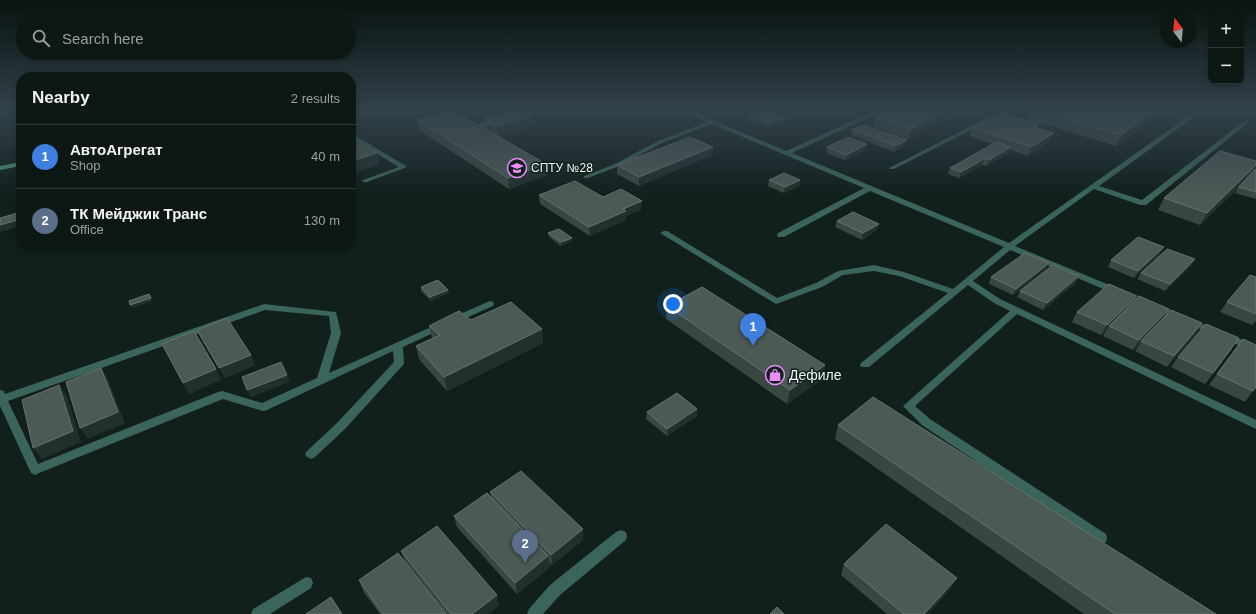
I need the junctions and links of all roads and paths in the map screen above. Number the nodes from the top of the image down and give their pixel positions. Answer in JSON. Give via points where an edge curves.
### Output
{"nodes":[{"id":1,"x":357,"y":139,"type":"edge"},
{"id":2,"x":669,"y":139,"type":"edge"},
{"id":3,"x":752,"y":139,"type":"edge"},
{"id":4,"x":818,"y":139,"type":"edge"},
{"id":5,"x":950,"y":139,"type":"edge"},
{"id":6,"x":1161,"y":139,"type":"edge"},
{"id":7,"x":1225,"y":139,"type":"edge"},
{"id":8,"x":786,"y":153,"type":"junction"},
{"id":9,"x":16,"y":165,"type":"edge"},
{"id":10,"x":0,"y":168,"type":"edge"},
{"id":11,"x":892,"y":168,"type":"dead end"},
{"id":12,"x":586,"y":177,"type":"dead end"},
{"id":13,"x":364,"y":181,"type":"dead end"},
{"id":14,"x":1094,"y":186,"type":"junction"},
{"id":15,"x":870,"y":188,"type":"junction"},
{"id":16,"x":664,"y":233,"type":"dead end"},
{"id":17,"x":781,"y":235,"type":"dead end"},
{"id":18,"x":1010,"y":246,"type":"junction"},
{"id":19,"x":967,"y":281,"type":"junction"},
{"id":20,"x":954,"y":292,"type":"junction"},
{"id":21,"x":1126,"y":295,"type":"edge"},
{"id":22,"x":490,"y":304,"type":"dead end"},
{"id":23,"x":1148,"y":304,"type":"edge"},
{"id":24,"x":1016,"y":310,"type":"junction"},
{"id":25,"x":398,"y":346,"type":"junction"},
{"id":26,"x":1256,"y":349,"type":"edge"},
{"id":27,"x":865,"y":365,"type":"dead end"},
{"id":28,"x":322,"y":380,"type":"junction"},
{"id":29,"x":1,"y":396,"type":"edge"},
{"id":30,"x":1256,"y":425,"type":"edge"},
{"id":31,"x":311,"y":454,"type":"dead end"},
{"id":32,"x":621,"y":536,"type":"dead end"},
{"id":33,"x":1100,"y":538,"type":"dead end"},
{"id":34,"x":306,"y":583,"type":"dead end"},
{"id":35,"x":258,"y":614,"type":"edge"},
{"id":36,"x":534,"y":614,"type":"edge"}],
"edges":[{"from":1,"to":13,"type":"lane","via":[[404,167]]},
{"from":2,"to":12,"type":"lane","via":[[617,165]]},
{"from":3,"to":8,"type":"lane"},
{"from":4,"to":8,"type":"lane"},
{"from":5,"to":11,"type":"lane"},
{"from":6,"to":14,"type":"lane"},
{"from":7,"to":14,"type":"lane","via":[[1143,203]]},
{"from":8,"to":15,"type":"lane"},
{"from":9,"to":10,"type":"street"},
{"from":14,"to":18,"type":"lane"},
{"from":15,"to":17,"type":"lane"},
{"from":15,"to":18,"type":"lane"},
{"from":16,"to":20,"type":"lane","via":[[776,301],[819,285],[841,273],[874,268],[901,274]]},
{"from":18,"to":19,"type":"lane"},
{"from":18,"to":21,"type":"lane"},
{"from":19,"to":20,"type":"lane"},
{"from":19,"to":24,"type":"lane"},
{"from":20,"to":27,"type":"lane"},
{"from":22,"to":25,"type":"lane"},
{"from":23,"to":26,"type":"lane"},
{"from":24,"to":30,"type":"lane"},
{"from":24,"to":33,"type":"lane","via":[[908,406],[926,422]]},
{"from":25,"to":28,"type":"lane"},
{"from":25,"to":31,"type":"lane","via":[[399,363],[341,426]]},
{"from":28,"to":29,"type":"lane","via":[[263,407],[222,395],[35,470]]},
{"from":28,"to":29,"type":"lane","via":[[336,333],[332,314],[264,307]]},
{"from":32,"to":36,"type":"lane","via":[[555,590]]},
{"from":34,"to":35,"type":"lane"}]}
